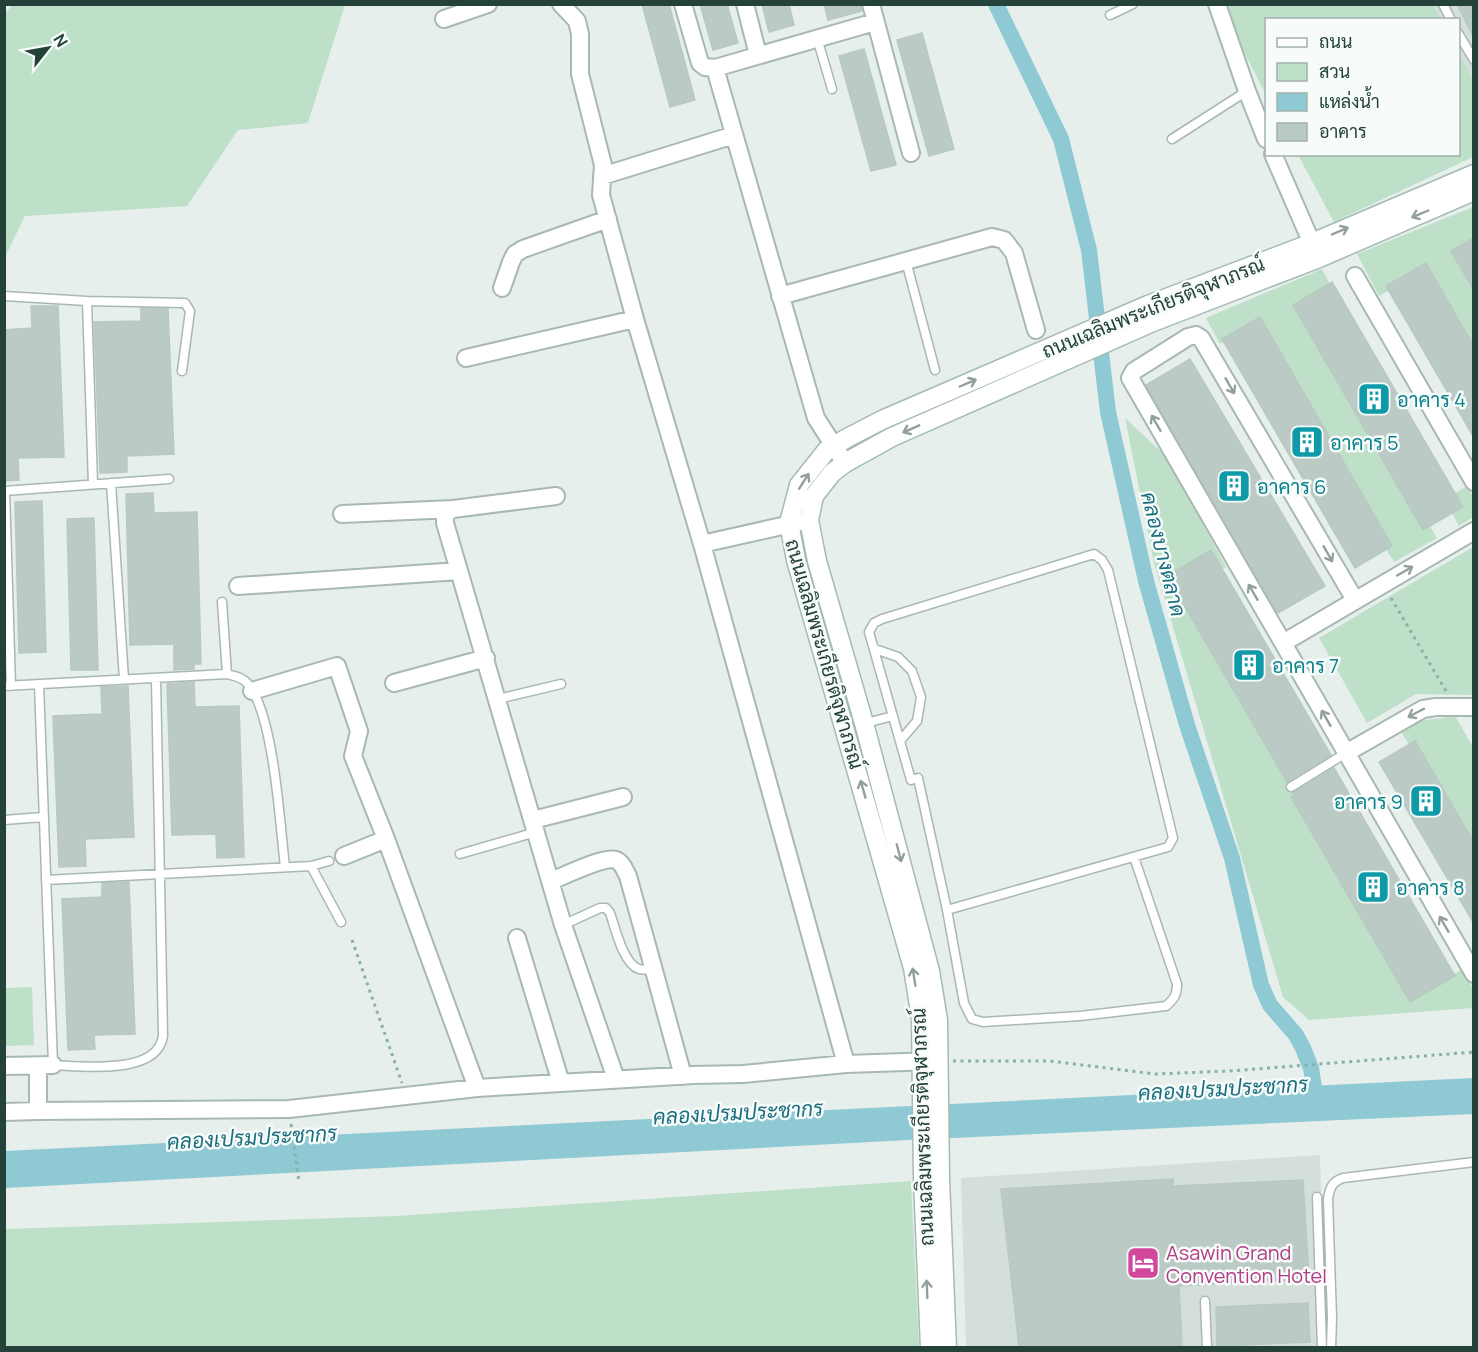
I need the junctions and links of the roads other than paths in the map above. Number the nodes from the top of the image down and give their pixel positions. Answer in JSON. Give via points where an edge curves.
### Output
{"nodes":[{"id":1,"x":488,"y":4,"type":"edge"},
{"id":2,"x":561,"y":4,"type":"edge"},
{"id":3,"x":683,"y":4,"type":"edge"},
{"id":4,"x":746,"y":4,"type":"edge"},
{"id":5,"x":871,"y":4,"type":"edge"},
{"id":6,"x":1133,"y":4,"type":"edge"},
{"id":7,"x":1217,"y":4,"type":"edge"},
{"id":8,"x":1443,"y":4,"type":"edge"},
{"id":9,"x":1110,"y":15,"type":"dead end"},
{"id":10,"x":1450,"y":18,"type":"edge"},
{"id":11,"x":444,"y":19,"type":"dead end"},
{"id":12,"x":875,"y":22,"type":"junction"},
{"id":13,"x":1460,"y":37,"type":"edge"},
{"id":14,"x":817,"y":38,"type":"junction"},
{"id":15,"x":758,"y":55,"type":"junction"},
{"id":16,"x":1473,"y":60,"type":"edge"},
{"id":17,"x":715,"y":68,"type":"junction"},
{"id":18,"x":832,"y":89,"type":"dead end"},
{"id":19,"x":1247,"y":91,"type":"junction"},
{"id":20,"x":734,"y":135,"type":"junction"},
{"id":21,"x":1265,"y":136,"type":"edge"},
{"id":22,"x":1172,"y":140,"type":"dead end"},
{"id":23,"x":911,"y":153,"type":"dead end"},
{"id":24,"x":1274,"y":156,"type":"edge"},
{"id":25,"x":1473,"y":174,"type":"edge"},
{"id":26,"x":603,"y":176,"type":"junction"},
{"id":27,"x":1473,"y":191,"type":"edge"},
{"id":28,"x":608,"y":219,"type":"junction"},
{"id":29,"x":1315,"y":250,"type":"junction"},
{"id":30,"x":906,"y":261,"type":"junction"},
{"id":31,"x":1355,"y":276,"type":"dead end"},
{"id":32,"x":502,"y":288,"type":"dead end"},
{"id":33,"x":4,"y":296,"type":"edge"},
{"id":34,"x":780,"y":296,"type":"junction"},
{"id":35,"x":87,"y":301,"type":"junction"},
{"id":36,"x":635,"y":319,"type":"junction"},
{"id":37,"x":1036,"y":330,"type":"dead end"},
{"id":38,"x":466,"y":358,"type":"dead end"},
{"id":39,"x":1038,"y":363,"type":"junction"},
{"id":40,"x":935,"y":370,"type":"dead end"},
{"id":41,"x":182,"y":371,"type":"dead end"},
{"id":42,"x":833,"y":447,"type":"junction"},
{"id":43,"x":845,"y":463,"type":"junction"},
{"id":44,"x":169,"y":479,"type":"dead end"},
{"id":45,"x":1473,"y":482,"type":"edge"},
{"id":46,"x":111,"y":483,"type":"junction"},
{"id":47,"x":93,"y":484,"type":"junction"},
{"id":48,"x":5,"y":491,"type":"edge"},
{"id":49,"x":556,"y":496,"type":"dead end"},
{"id":50,"x":453,"y":509,"type":"junction"},
{"id":51,"x":342,"y":514,"type":"dead end"},
{"id":52,"x":809,"y":520,"type":"junction"},
{"id":53,"x":789,"y":523,"type":"junction"},
{"id":54,"x":1473,"y":531,"type":"edge"},
{"id":55,"x":702,"y":544,"type":"junction"},
{"id":56,"x":459,"y":571,"type":"junction"},
{"id":57,"x":238,"y":586,"type":"dead end"},
{"id":58,"x":1355,"y":600,"type":"junction"},
{"id":59,"x":222,"y":602,"type":"dead end"},
{"id":60,"x":1282,"y":643,"type":"junction"},
{"id":61,"x":875,"y":649,"type":"junction"},
{"id":62,"x":486,"y":658,"type":"junction"},
{"id":63,"x":227,"y":674,"type":"junction"},
{"id":64,"x":156,"y":678,"type":"junction"},
{"id":65,"x":124,"y":679,"type":"junction"},
{"id":66,"x":394,"y":683,"type":"dead end"},
{"id":67,"x":39,"y":684,"type":"junction"},
{"id":68,"x":561,"y":684,"type":"dead end"},
{"id":69,"x":8,"y":686,"type":"edge"},
{"id":70,"x":252,"y":690,"type":"junction"},
{"id":71,"x":498,"y":699,"type":"junction"},
{"id":72,"x":1473,"y":707,"type":"edge"},
{"id":73,"x":893,"y":716,"type":"junction"},
{"id":74,"x":864,"y":723,"type":"junction"},
{"id":75,"x":846,"y":728,"type":"junction"},
{"id":76,"x":900,"y":741,"type":"junction"},
{"id":77,"x":1346,"y":753,"type":"junction"},
{"id":78,"x":1291,"y":787,"type":"dead end"},
{"id":79,"x":623,"y":797,"type":"dead end"},
{"id":80,"x":44,"y":817,"type":"junction"},
{"id":81,"x":4,"y":820,"type":"edge"},
{"id":82,"x":534,"y":826,"type":"junction"},
{"id":83,"x":386,"y":839,"type":"junction"},
{"id":84,"x":460,"y":854,"type":"dead end"},
{"id":85,"x":1134,"y":857,"type":"junction"},
{"id":86,"x":336,"y":858,"type":"joint"},
{"id":87,"x":311,"y":866,"type":"junction"},
{"id":88,"x":285,"y":867,"type":"junction"},
{"id":89,"x":160,"y":874,"type":"junction"},
{"id":90,"x":46,"y":880,"type":"junction"},
{"id":91,"x":551,"y":881,"type":"junction"},
{"id":92,"x":947,"y":910,"type":"junction"},
{"id":93,"x":341,"y":922,"type":"dead end"},
{"id":94,"x":563,"y":925,"type":"junction"},
{"id":95,"x":517,"y":938,"type":"dead end"},
{"id":96,"x":653,"y":969,"type":"junction"},
{"id":97,"x":1473,"y":975,"type":"edge"},
{"id":98,"x":846,"y":1064,"type":"junction"},
{"id":99,"x":4,"y":1066,"type":"edge"},
{"id":100,"x":46,"y":1066,"type":"junction"},
{"id":101,"x":931,"y":1069,"type":"junction"},
{"id":102,"x":683,"y":1076,"type":"junction"},
{"id":103,"x":616,"y":1080,"type":"junction"},
{"id":104,"x":561,"y":1083,"type":"junction"},
{"id":105,"x":477,"y":1088,"type":"junction"},
{"id":106,"x":38,"y":1111,"type":"junction"},
{"id":107,"x":4,"y":1112,"type":"edge"},
{"id":108,"x":1473,"y":1162,"type":"edge"},
{"id":109,"x":932,"y":1179,"type":"junction"},
{"id":110,"x":1317,"y":1197,"type":"dead end"},
{"id":111,"x":1205,"y":1301,"type":"dead end"},
{"id":112,"x":930,"y":1347,"type":"edge"},
{"id":113,"x":947,"y":1347,"type":"edge"},
{"id":114,"x":1207,"y":1347,"type":"edge"},
{"id":115,"x":1322,"y":1347,"type":"edge"},
{"id":116,"x":1331,"y":1347,"type":"edge"}],
"edges":[{"from":1,"to":11,"type":"street"},
{"from":2,"to":26,"type":"street","via":[[577,21],[580,74]]},
{"from":3,"to":17,"type":"street","via":[[700,63]]},
{"from":4,"to":15,"type":"street"},
{"from":5,"to":12,"type":"street"},
{"from":6,"to":9,"type":"lane"},
{"from":7,"to":19,"type":"street"},
{"from":8,"to":10,"type":"lane"},
{"from":12,"to":14,"type":"street"},
{"from":12,"to":23,"type":"street"},
{"from":13,"to":16,"type":"lane"},
{"from":14,"to":15,"type":"street"},
{"from":14,"to":18,"type":"lane"},
{"from":15,"to":17,"type":"street"},
{"from":17,"to":20,"type":"street"},
{"from":19,"to":21,"type":"street"},
{"from":19,"to":22,"type":"lane"},
{"from":20,"to":26,"type":"street"},
{"from":20,"to":34,"type":"street"},
{"from":24,"to":29,"type":"street"},
{"from":29,"to":25,"type":"street","name":"ถนนเฉลิมพระเกียรติจุฬาภรณ์","one_way":true},
{"from":26,"to":28,"type":"street","via":[[602,195]]},
{"from":27,"to":29,"type":"street","name":"ถนนเฉลิมพระเกียรติจุฬาภรณ์","one_way":true},
{"from":28,"to":32,"type":"street","via":[[515,254]]},
{"from":28,"to":36,"type":"street"},
{"from":29,"to":39,"type":"street","name":"ถนนเฉลิมพระเกียรติจุฬาภรณ์","via":[[1151,313]]},
{"from":30,"to":34,"type":"street"},
{"from":30,"to":37,"type":"street","via":[[992,237],[1004,240],[1014,253]]},
{"from":30,"to":40,"type":"lane"},
{"from":31,"to":45,"type":"street"},
{"from":33,"to":35,"type":"lane"},
{"from":34,"to":42,"type":"street","via":[[816,418]]},
{"from":35,"to":41,"type":"lane","via":[[185,303],[190,311]]},
{"from":35,"to":47,"type":"lane"},
{"from":36,"to":38,"type":"street"},
{"from":36,"to":55,"type":"street"},
{"from":42,"to":39,"type":"street","name":"ถนนเฉลิมพระเกียรติจุฬาภรณ์","one_way":true,"via":[[882,420]]},
{"from":39,"to":43,"type":"street","name":"ถนนเฉลิมพระเกียรติจุฬาภรณ์","one_way":true},
{"from":42,"to":43,"type":"street"},
{"from":53,"to":42,"type":"street","name":"ถนนเฉลิมพระเกียรติจุฬาภรณ์","one_way":true,"via":[[799,485]]},
{"from":43,"to":52,"type":"street","name":"ถนนเฉลิมพระเกียรติจุฬาภรณ์","via":[[814,496]]},
{"from":44,"to":46,"type":"lane"},
{"from":46,"to":47,"type":"lane"},
{"from":46,"to":65,"type":"lane"},
{"from":47,"to":48,"type":"lane"},
{"from":48,"to":69,"type":"lane"},
{"from":49,"to":50,"type":"street"},
{"from":50,"to":51,"type":"street"},
{"from":50,"to":56,"type":"street","via":[[445,514],[445,523]]},
{"from":52,"to":53,"type":"street"},
{"from":52,"to":74,"type":"street","name":"ถนนเฉลิมพระเกียรติจุฬาภรณ์","via":[[816,561]]},
{"from":53,"to":55,"type":"street"},
{"from":53,"to":75,"type":"street","name":"ถนนเฉลิมพระเกียรติจุฬาภรณ์","via":[[796,560]]},
{"from":58,"to":54,"type":"street","one_way":true},
{"from":55,"to":98,"type":"street"},
{"from":56,"to":57,"type":"street"},
{"from":56,"to":62,"type":"street"},
{"from":58,"to":60,"type":"street"},
{"from":60,"to":58,"type":"street","one_way":true,"via":[[1130,378],[1134,371],[1188,337],[1202,338]]},
{"from":59,"to":63,"type":"lane"},
{"from":77,"to":60,"type":"street","one_way":true},
{"from":61,"to":73,"type":"lane"},
{"from":61,"to":76,"type":"lane","via":[[898,657],[912,671],[921,698],[917,721]]},
{"from":61,"to":85,"type":"lane","via":[[869,632],[882,619],[1094,554],[1102,560],[1108,570],[1173,838],[1168,847]]},
{"from":62,"to":66,"type":"street"},
{"from":62,"to":71,"type":"street"},
{"from":63,"to":64,"type":"lane"},
{"from":63,"to":70,"type":"lane","via":[[240,678]]},
{"from":64,"to":65,"type":"lane"},
{"from":64,"to":89,"type":"lane"},
{"from":65,"to":67,"type":"lane"},
{"from":67,"to":69,"type":"lane"},
{"from":67,"to":80,"type":"lane"},
{"from":68,"to":71,"type":"lane"},
{"from":70,"to":83,"type":"street","via":[[338,666],[359,731],[353,756]]},
{"from":70,"to":88,"type":"lane","via":[[270,746]]},
{"from":71,"to":82,"type":"street"},
{"from":72,"to":77,"type":"street","one_way":true,"via":[[1423,709]]},
{"from":73,"to":74,"type":"lane"},
{"from":73,"to":76,"type":"lane"},
{"from":74,"to":75,"type":"lane"},
{"from":74,"to":101,"type":"street","name":"ถนนเฉลิมพระเกียรติจุฬาภรณ์","one_way":true,"via":[[930,971],[938,1020]]},
{"from":101,"to":75,"type":"street","name":"ถนนเฉลิมพระเกียรติจุฬาภรณ์","one_way":true,"via":[[913,968]]},
{"from":76,"to":92,"type":"lane","via":[[911,780],[918,778]]},
{"from":77,"to":78,"type":"lane"},
{"from":97,"to":77,"type":"street","one_way":true},
{"from":79,"to":82,"type":"street"},
{"from":80,"to":81,"type":"lane"},
{"from":80,"to":90,"type":"lane"},
{"from":82,"to":84,"type":"lane"},
{"from":82,"to":91,"type":"street"},
{"from":83,"to":86,"type":"street"},
{"from":83,"to":105,"type":"street"},
{"from":85,"to":92,"type":"lane"},
{"from":85,"to":92,"type":"lane","via":[[1177,984],[1177,993],[1166,1005],[1057,1018],[983,1022],[972,1019],[964,1003]]},
{"from":86,"to":87,"type":"lane"},
{"from":87,"to":88,"type":"lane"},
{"from":87,"to":93,"type":"lane"},
{"from":88,"to":89,"type":"lane"},
{"from":89,"to":90,"type":"lane"},
{"from":89,"to":100,"type":"lane","via":[[160,1046],[134,1064]]},
{"from":90,"to":100,"type":"lane"},
{"from":91,"to":94,"type":"street"},
{"from":91,"to":96,"type":"street","via":[[602,862],[622,864]]},
{"from":94,"to":96,"type":"lane","via":[[606,908],[631,963],[639,969]]},
{"from":94,"to":103,"type":"street"},
{"from":95,"to":104,"type":"street"},
{"from":96,"to":102,"type":"street"},
{"from":98,"to":101,"type":"street"},
{"from":98,"to":102,"type":"street"},
{"from":99,"to":100,"type":"street"},
{"from":100,"to":106,"type":"street"},
{"from":101,"to":109,"type":"street","name":"ถนนเฉลิมพระเกียรติจุฬาภรณ์"},
{"from":102,"to":103,"type":"street"},
{"from":103,"to":104,"type":"street"},
{"from":104,"to":105,"type":"street"},
{"from":105,"to":106,"type":"street","via":[[289,1109]]},
{"from":106,"to":107,"type":"street"},
{"from":108,"to":116,"type":"lane","via":[[1334,1182],[1329,1199]]},
{"from":112,"to":109,"type":"street","name":"ถนนเฉลิมพระเกียรติจุฬาภรณ์","one_way":true},
{"from":109,"to":113,"type":"street","name":"ถนนเฉลิมพระเกียรติจุฬาภรณ์"},
{"from":110,"to":115,"type":"lane"},
{"from":111,"to":114,"type":"lane"}]}
